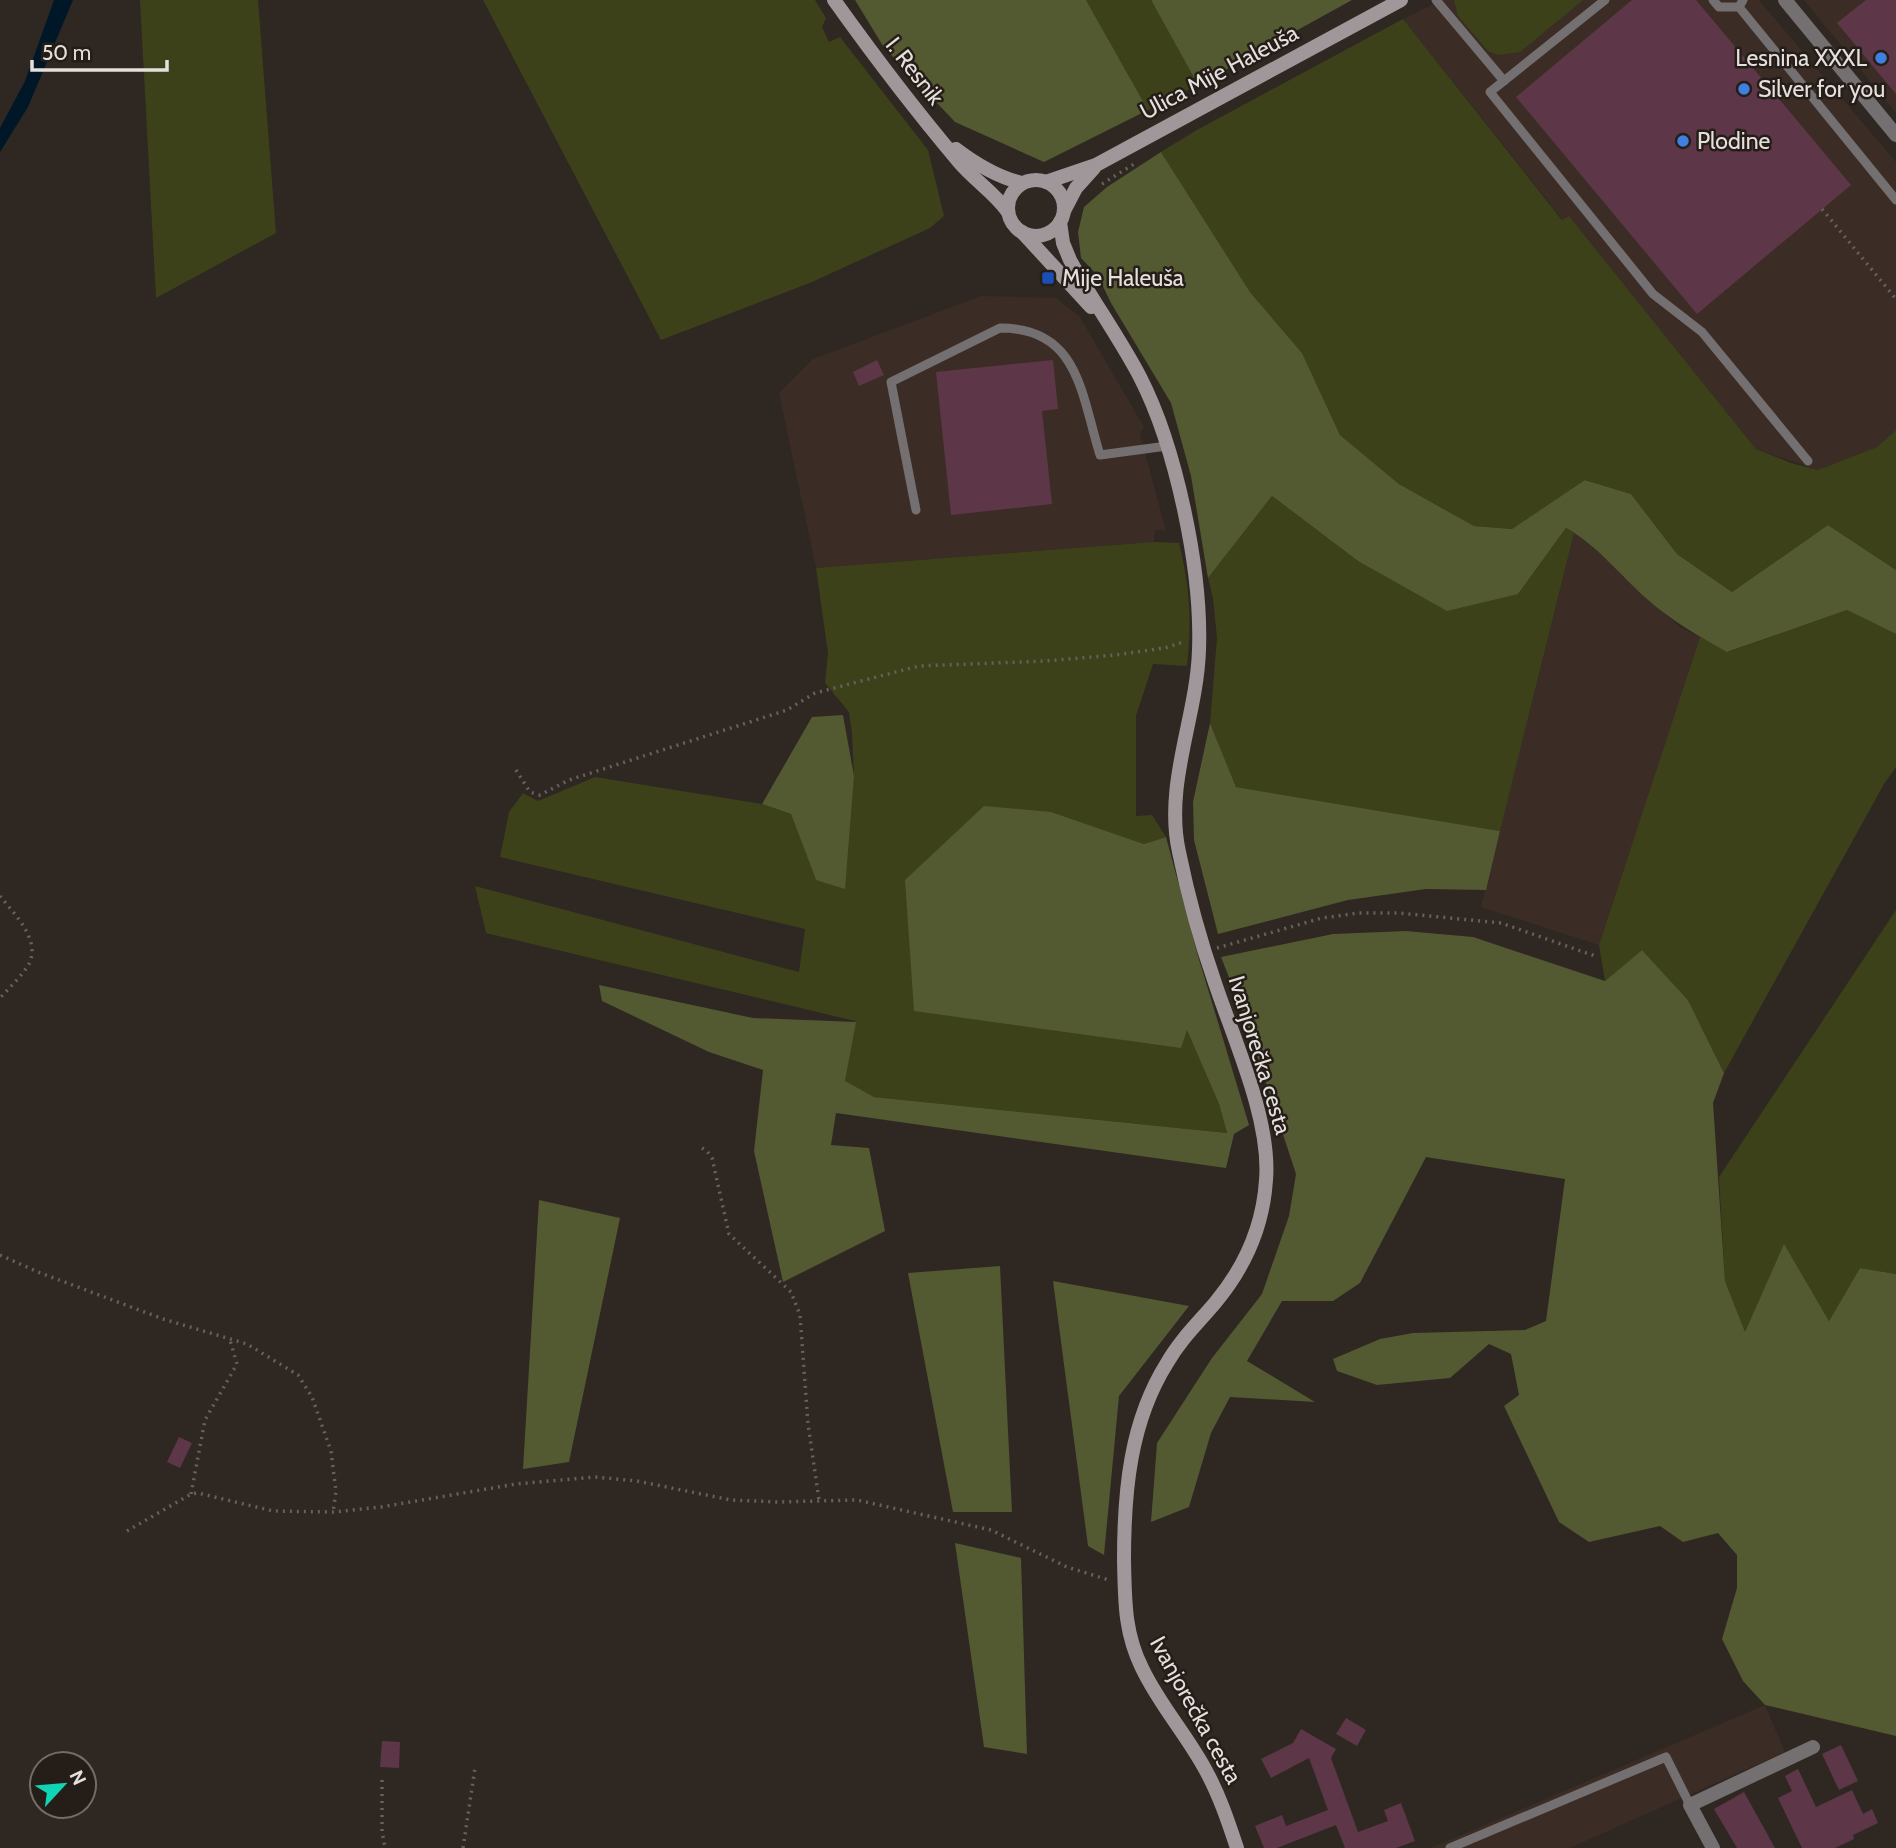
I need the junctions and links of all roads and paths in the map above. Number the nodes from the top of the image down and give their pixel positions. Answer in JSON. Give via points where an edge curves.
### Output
{"nodes":[{"id":1,"x":834,"y":0,"type":"edge"},
{"id":2,"x":1401,"y":0,"type":"edge"},
{"id":3,"x":1436,"y":0,"type":"edge"},
{"id":4,"x":1605,"y":0,"type":"edge"},
{"id":5,"x":1713,"y":0,"type":"edge"},
{"id":6,"x":1785,"y":0,"type":"edge"},
{"id":7,"x":1741,"y":4,"type":"edge"},
{"id":8,"x":1504,"y":81,"type":"junction"},
{"id":9,"x":937,"y":134,"type":"junction"},
{"id":10,"x":1896,"y":135,"type":"edge"},
{"id":11,"x":1139,"y":161,"type":"dead end"},
{"id":12,"x":1096,"y":165,"type":"junction"},
{"id":13,"x":1046,"y":182,"type":"junction"},
{"id":14,"x":1022,"y":183,"type":"junction"},
{"id":15,"x":1094,"y":189,"type":"dead end"},
{"id":16,"x":1896,"y":200,"type":"edge"},
{"id":17,"x":1822,"y":209,"type":"dead end"},
{"id":18,"x":1008,"y":212,"type":"junction"},
{"id":19,"x":1062,"y":217,"type":"junction"},
{"id":20,"x":1022,"y":232,"type":"junction"},
{"id":21,"x":1896,"y":299,"type":"edge"},
{"id":22,"x":1105,"y":320,"type":"junction"},
{"id":23,"x":1167,"y":446,"type":"junction"},
{"id":24,"x":1808,"y":461,"type":"dead end"},
{"id":25,"x":916,"y":510,"type":"dead end"},
{"id":26,"x":1199,"y":638,"type":"junction"},
{"id":27,"x":516,"y":770,"type":"dead end"},
{"id":28,"x":0,"y":896,"type":"edge"},
{"id":29,"x":1205,"y":952,"type":"junction"},
{"id":30,"x":1598,"y":957,"type":"dead end"},
{"id":31,"x":0,"y":998,"type":"edge"},
{"id":32,"x":702,"y":1148,"type":"dead end"},
{"id":33,"x":0,"y":1255,"type":"edge"},
{"id":34,"x":230,"y":1340,"type":"junction"},
{"id":35,"x":191,"y":1494,"type":"junction"},
{"id":36,"x":819,"y":1500,"type":"junction"},
{"id":37,"x":333,"y":1512,"type":"junction"},
{"id":38,"x":127,"y":1531,"type":"dead end"},
{"id":39,"x":1125,"y":1583,"type":"junction"},
{"id":40,"x":1813,"y":1747,"type":"dead end"},
{"id":41,"x":475,"y":1768,"type":"dead end"},
{"id":42,"x":382,"y":1780,"type":"dead end"},
{"id":43,"x":1690,"y":1805,"type":"junction"},
{"id":44,"x":385,"y":1848,"type":"edge"},
{"id":45,"x":463,"y":1848,"type":"edge"},
{"id":46,"x":1237,"y":1848,"type":"edge"},
{"id":47,"x":1450,"y":1848,"type":"edge"},
{"id":48,"x":1713,"y":1848,"type":"edge"}],
"edges":[{"from":1,"to":9,"type":"main road","name":"I. Resnik"},
{"from":2,"to":12,"type":"main road","name":"Ulica Mije Haleuša"},
{"from":3,"to":8,"type":"lane"},
{"from":4,"to":8,"type":"lane"},
{"from":5,"to":7,"type":"lane","via":[[1719,7]]},
{"from":6,"to":10,"type":"street"},
{"from":7,"to":16,"type":"lane"},
{"from":8,"to":24,"type":"lane","via":[[1490,93],[1653,294],[1702,332]]},
{"from":9,"to":14,"type":"main road","name":"I. Resnik","via":[[985,170]]},
{"from":9,"to":18,"type":"main road","name":"I. Resnik"},
{"from":11,"to":15,"type":"path"},
{"from":12,"to":13,"type":"main road","name":"Ulica Mije Haleuša"},
{"from":12,"to":19,"type":"main road","name":"Ulica Mije Haleuša","via":[[1069,199]]},
{"from":13,"to":14,"type":"main road"},
{"from":13,"to":19,"type":"main road","via":[[1060,194]]},
{"from":14,"to":18,"type":"main road","via":[[1011,195]]},
{"from":17,"to":21,"type":"path"},
{"from":18,"to":20,"type":"main road"},
{"from":19,"to":20,"type":"main road","via":[[1039,236]]},
{"from":19,"to":22,"type":"main road","name":"Ivanjorečka cesta","via":[[1063,243],[1070,260]]},
{"from":20,"to":22,"type":"main road","name":"Ivanjorečka cesta"},
{"from":22,"to":23,"type":"main road","name":"Ivanjorečka cesta","via":[[1139,374]]},
{"from":23,"to":25,"type":"lane","via":[[1100,454],[1073,365],[1057,345],[1037,332],[1000,328],[891,382]]},
{"from":23,"to":26,"type":"main road","name":"Ivanjorečka cesta","via":[[1197,591]]},
{"from":26,"to":27,"type":"path","via":[[1115,655],[919,666],[815,693],[787,710],[569,780],[540,795],[530,792]]},
{"from":26,"to":29,"type":"main road","name":"Ivanjorečka cesta","via":[[1174,818]]},
{"from":28,"to":31,"type":"path","via":[[23,925],[32,953],[29,964]]},
{"from":29,"to":30,"type":"path","via":[[1322,918],[1385,913],[1501,923]]},
{"from":29,"to":39,"type":"main road","name":"Ivanjorečka cesta","via":[[1262,1132],[1267,1174],[1264,1202],[1243,1263],[1177,1346],[1147,1400],[1127,1480]]},
{"from":32,"to":36,"type":"path","via":[[712,1158],[729,1234],[791,1292],[800,1314]]},
{"from":33,"to":34,"type":"path","via":[[163,1319]]},
{"from":34,"to":35,"type":"path","via":[[237,1364],[205,1420]]},
{"from":34,"to":37,"type":"path","via":[[247,1345],[304,1380],[334,1462]]},
{"from":35,"to":37,"type":"path","via":[[274,1511]]},
{"from":35,"to":38,"type":"path"},
{"from":36,"to":37,"type":"path","via":[[732,1500],[637,1481],[595,1478],[516,1484]]},
{"from":36,"to":39,"type":"path","via":[[857,1500],[991,1530],[1067,1567]]},
{"from":39,"to":46,"type":"main road","name":"Ivanjorečka cesta","via":[[1126,1619],[1142,1667],[1205,1770]]},
{"from":40,"to":43,"type":"street"},
{"from":41,"to":45,"type":"path"},
{"from":42,"to":44,"type":"path"},
{"from":43,"to":47,"type":"lane","via":[[1666,1757]]},
{"from":43,"to":48,"type":"street"}]}
